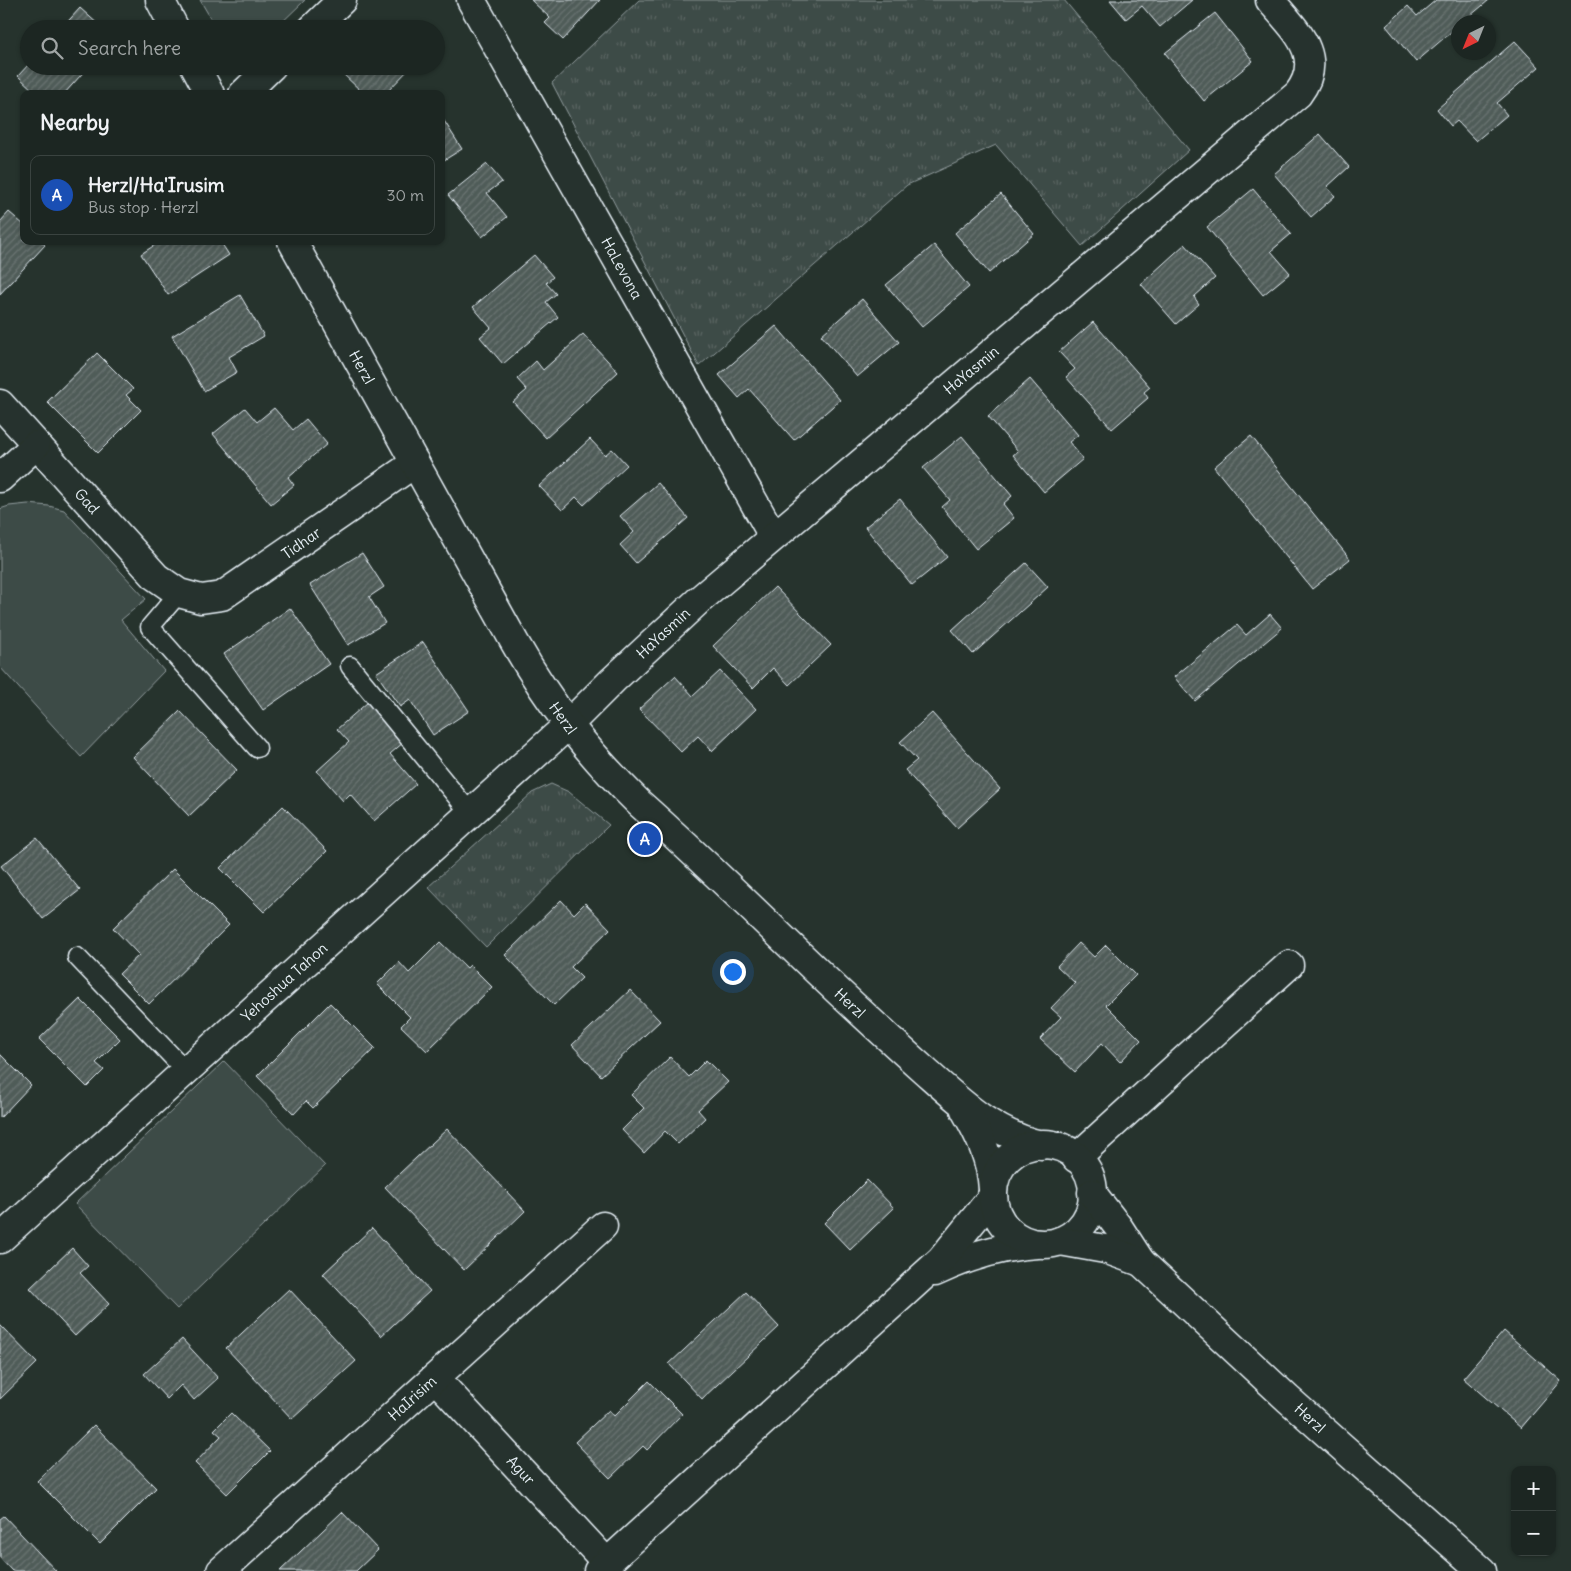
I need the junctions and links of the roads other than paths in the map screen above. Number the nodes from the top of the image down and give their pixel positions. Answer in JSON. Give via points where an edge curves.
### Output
{"nodes":[{"id":1,"x":160,"y":0,"type":"edge"},
{"id":2,"x":342,"y":0,"type":"edge"},
{"id":3,"x":472,"y":0,"type":"edge"},
{"id":4,"x":1270,"y":0,"type":"edge"},
{"id":5,"x":170,"y":20,"type":"edge"},
{"id":6,"x":321,"y":20,"type":"edge"},
{"id":7,"x":200,"y":75,"type":"edge"},
{"id":8,"x":263,"y":75,"type":"edge"},
{"id":9,"x":208,"y":90,"type":"edge"},
{"id":10,"x":247,"y":90,"type":"edge"},
{"id":11,"x":294,"y":245,"type":"edge"},
{"id":12,"x":0,"y":404,"type":"edge"},
{"id":13,"x":36,"y":445,"type":"junction"},
{"id":14,"x":416,"y":463,"type":"junction"},
{"id":15,"x":0,"y":478,"type":"edge"},
{"id":16,"x":773,"y":536,"type":"junction"},
{"id":17,"x":179,"y":593,"type":"junction"},
{"id":18,"x":350,"y":666,"type":"dead end"},
{"id":19,"x":568,"y":726,"type":"junction"},
{"id":20,"x":257,"y":748,"type":"dead end"},
{"id":21,"x":471,"y":814,"type":"junction"},
{"id":22,"x":77,"y":956,"type":"dead end"},
{"id":23,"x":1290,"y":965,"type":"dead end"},
{"id":24,"x":186,"y":1071,"type":"junction"},
{"id":25,"x":957,"y":1099,"type":"junction"},
{"id":26,"x":1041,"y":1145,"type":"junction"},
{"id":27,"x":1076,"y":1158,"type":"junction"},
{"id":28,"x":993,"y":1192,"type":"junction"},
{"id":29,"x":1092,"y":1193,"type":"junction"},
{"id":30,"x":603,"y":1226,"type":"dead end"},
{"id":31,"x":4,"y":1228,"type":"edge"},
{"id":32,"x":1048,"y":1242,"type":"junction"},
{"id":33,"x":1141,"y":1262,"type":"junction"},
{"id":34,"x":922,"y":1278,"type":"junction"},
{"id":35,"x":435,"y":1378,"type":"junction"},
{"id":36,"x":603,"y":1567,"type":"edge"},
{"id":37,"x":221,"y":1571,"type":"edge"},
{"id":38,"x":1482,"y":1571,"type":"edge"}],
"edges":[{"from":1,"to":5,"type":"street"},
{"from":2,"to":6,"type":"street"},
{"from":3,"to":16,"type":"street","name":"HaLevona"},
{"from":4,"to":16,"type":"street","name":"HaYasmin","via":[[1295,30],[1308,53],[1309,74],[1298,94]]},
{"from":7,"to":9,"type":"street"},
{"from":8,"to":10,"type":"street"},
{"from":11,"to":14,"type":"street","name":"Herzl"},
{"from":12,"to":13,"type":"street","name":"Gad"},
{"from":13,"to":15,"type":"street"},
{"from":13,"to":17,"type":"street","name":"Gad","via":[[156,577]]},
{"from":14,"to":17,"type":"street","name":"Tidhar","via":[[222,596],[201,599]]},
{"from":14,"to":19,"type":"street","name":"Herzl","via":[[526,662]]},
{"from":16,"to":19,"type":"street","name":"HaYasmin","via":[[698,600]]},
{"from":17,"to":20,"type":"lane","via":[[150,627]]},
{"from":18,"to":21,"type":"lane"},
{"from":19,"to":21,"type":"street","name":"Yehoshua Tahon"},
{"from":19,"to":25,"type":"street","name":"Herzl","via":[[604,769],[639,803],[884,1035]]},
{"from":21,"to":24,"type":"street","name":"Yehoshua Tahon"},
{"from":22,"to":24,"type":"lane"},
{"from":23,"to":27,"type":"street"},
{"from":24,"to":31,"type":"street","name":"Yehoshua Tahon"},
{"from":25,"to":26,"type":"street","name":"Herzl","via":[[1001,1131]]},
{"from":25,"to":28,"type":"street","name":"Herzl","via":[[982,1140],[991,1166]]},
{"from":26,"to":27,"type":"street","via":[[1056,1146]]},
{"from":26,"to":28,"type":"street","via":[[1019,1151],[1006,1160],[997,1174]]},
{"from":27,"to":29,"type":"street","via":[[1090,1178]]},
{"from":28,"to":32,"type":"street","via":[[996,1211],[1003,1225],[1015,1236]]},
{"from":28,"to":34,"type":"street","via":[[952,1248]]},
{"from":29,"to":32,"type":"street","via":[[1091,1208],[1084,1222],[1073,1234]]},
{"from":29,"to":33,"type":"street","name":"Herzl"},
{"from":30,"to":35,"type":"street","name":"HaIrisim"},
{"from":32,"to":33,"type":"street","name":"Herzl","via":[[1104,1249]]},
{"from":32,"to":34,"type":"street","via":[[987,1252]]},
{"from":33,"to":38,"type":"street","name":"Herzl","via":[[1288,1399]]},
{"from":34,"to":36,"type":"street"},
{"from":35,"to":36,"type":"street","name":"Agur"},
{"from":35,"to":37,"type":"street","name":"HaIrisim"}]}
